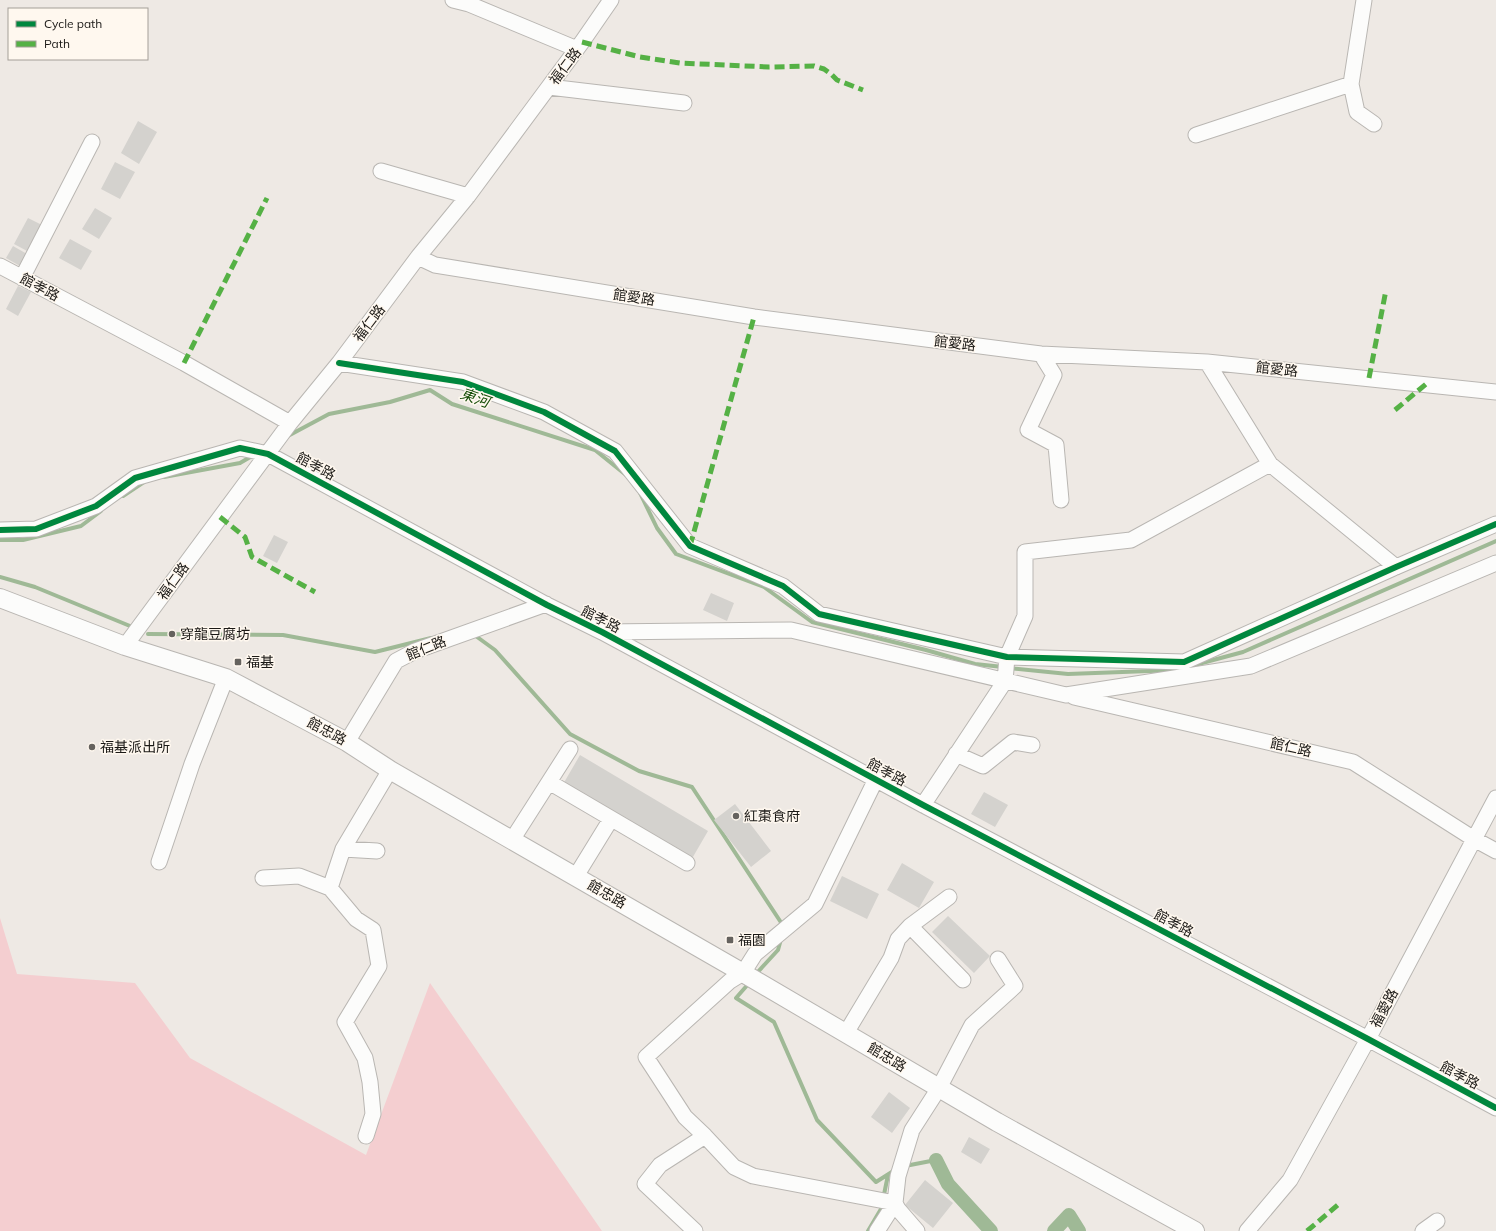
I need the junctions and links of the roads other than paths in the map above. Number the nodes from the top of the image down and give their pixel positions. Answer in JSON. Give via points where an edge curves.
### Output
{"nodes":[{"id":1,"x":453,"y":0,"type":"edge"},
{"id":2,"x":611,"y":0,"type":"edge"},
{"id":3,"x":1364,"y":0,"type":"edge"},
{"id":4,"x":577,"y":49,"type":"junction"},
{"id":5,"x":1351,"y":84,"type":"junction"},
{"id":6,"x":549,"y":87,"type":"junction"},
{"id":7,"x":684,"y":103,"type":"dead end"},
{"id":8,"x":1374,"y":124,"type":"dead end"},
{"id":9,"x":1196,"y":135,"type":"dead end"},
{"id":10,"x":92,"y":142,"type":"dead end"},
{"id":11,"x":381,"y":171,"type":"dead end"},
{"id":12,"x":468,"y":196,"type":"junction"},
{"id":13,"x":418,"y":257,"type":"junction"},
{"id":14,"x":0,"y":266,"type":"edge"},
{"id":15,"x":22,"y":278,"type":"junction"},
{"id":16,"x":1040,"y":354,"type":"junction"},
{"id":17,"x":1207,"y":362,"type":"junction"},
{"id":18,"x":339,"y":363,"type":"junction"},
{"id":19,"x":1496,"y":392,"type":"edge"},
{"id":20,"x":290,"y":423,"type":"junction"},
{"id":21,"x":268,"y":454,"type":"junction"},
{"id":22,"x":1270,"y":464,"type":"junction"},
{"id":23,"x":1061,"y":500,"type":"dead end"},
{"id":24,"x":1496,"y":524,"type":"edge"},
{"id":25,"x":0,"y":530,"type":"edge"},
{"id":26,"x":1496,"y":563,"type":"edge"},
{"id":27,"x":1396,"y":567,"type":"junction"},
{"id":28,"x":2,"y":601,"type":"edge"},
{"id":29,"x":546,"y":604,"type":"junction"},
{"id":30,"x":602,"y":632,"type":"junction"},
{"id":31,"x":125,"y":646,"type":"junction"},
{"id":32,"x":1007,"y":657,"type":"junction"},
{"id":33,"x":226,"y":678,"type":"junction"},
{"id":34,"x":1005,"y":681,"type":"junction"},
{"id":35,"x":1066,"y":695,"type":"junction"},
{"id":36,"x":347,"y":742,"type":"junction"},
{"id":37,"x":1032,"y":745,"type":"dead end"},
{"id":38,"x":570,"y":749,"type":"dead end"},
{"id":39,"x":956,"y":754,"type":"junction"},
{"id":40,"x":390,"y":770,"type":"junction"},
{"id":41,"x":876,"y":779,"type":"junction"},
{"id":42,"x":549,"y":782,"type":"junction"},
{"id":43,"x":1496,"y":798,"type":"edge"},
{"id":44,"x":923,"y":805,"type":"junction"},
{"id":45,"x":611,"y":819,"type":"junction"},
{"id":46,"x":1474,"y":839,"type":"junction"},
{"id":47,"x":512,"y":840,"type":"junction"},
{"id":48,"x":343,"y":849,"type":"junction"},
{"id":49,"x":377,"y":851,"type":"dead end"},
{"id":50,"x":1496,"y":851,"type":"edge"},
{"id":51,"x":159,"y":862,"type":"dead end"},
{"id":52,"x":687,"y":863,"type":"dead end"},
{"id":53,"x":576,"y":876,"type":"junction"},
{"id":54,"x":263,"y":878,"type":"dead end"},
{"id":55,"x":330,"y":888,"type":"junction"},
{"id":56,"x":949,"y":897,"type":"dead end"},
{"id":57,"x":910,"y":926,"type":"junction"},
{"id":58,"x":998,"y":959,"type":"dead end"},
{"id":59,"x":743,"y":972,"type":"junction"},
{"id":60,"x":963,"y":980,"type":"dead end"},
{"id":61,"x":846,"y":1033,"type":"junction"},
{"id":62,"x":1368,"y":1039,"type":"junction"},
{"id":63,"x":939,"y":1088,"type":"junction"},
{"id":64,"x":1496,"y":1108,"type":"edge"},
{"id":65,"x":366,"y":1136,"type":"dead end"},
{"id":66,"x":705,"y":1136,"type":"junction"},
{"id":67,"x":895,"y":1203,"type":"junction"},
{"id":68,"x":1437,"y":1220,"type":"dead end"},
{"id":69,"x":695,"y":1231,"type":"edge"},
{"id":70,"x":877,"y":1231,"type":"edge"},
{"id":71,"x":917,"y":1231,"type":"edge"},
{"id":72,"x":1194,"y":1231,"type":"edge"},
{"id":73,"x":1247,"y":1231,"type":"edge"},
{"id":74,"x":1423,"y":1231,"type":"edge"}],
"edges":[{"from":1,"to":4,"type":"street","via":[[469,4]]},
{"from":2,"to":4,"type":"street","name":"福仁路"},
{"from":3,"to":5,"type":"street"},
{"from":4,"to":6,"type":"street","name":"福仁路"},
{"from":5,"to":8,"type":"street","via":[[1357,112]]},
{"from":5,"to":9,"type":"street"},
{"from":6,"to":7,"type":"street"},
{"from":6,"to":12,"type":"street","name":"福仁路"},
{"from":10,"to":15,"type":"street"},
{"from":11,"to":12,"type":"street"},
{"from":12,"to":13,"type":"street","name":"福仁路"},
{"from":13,"to":16,"type":"street","name":"館愛路","via":[[436,265],[747,316]]},
{"from":13,"to":18,"type":"street","name":"福仁路"},
{"from":14,"to":15,"type":"street","name":"館孝路"},
{"from":15,"to":20,"type":"street","name":"館孝路","via":[[184,363]]},
{"from":16,"to":17,"type":"street","name":"館愛路"},
{"from":16,"to":23,"type":"street","via":[[1054,375],[1028,430],[1056,445]]},
{"from":17,"to":19,"type":"street","name":"館愛路"},
{"from":17,"to":22,"type":"street"},
{"from":18,"to":20,"type":"street","name":"福仁路"},
{"from":18,"to":32,"type":"street","via":[[463,382],[544,412],[615,451],[690,546],[782,586],[819,614]]},
{"from":20,"to":21,"type":"street","name":"福仁路"},
{"from":21,"to":25,"type":"street","name":"館孝路","via":[[240,448],[157,471],[134,478],[96,506],[36,529]]},
{"from":21,"to":29,"type":"street","name":"館孝路"},
{"from":21,"to":31,"type":"street","name":"福仁路"},
{"from":22,"to":27,"type":"street"},
{"from":22,"to":32,"type":"street","via":[[1131,540],[1025,552],[1025,616]]},
{"from":24,"to":27,"type":"street"},
{"from":26,"to":35,"type":"street","via":[[1250,666]]},
{"from":27,"to":32,"type":"street","via":[[1184,662]]},
{"from":28,"to":31,"type":"main road","name":"館忠路"},
{"from":29,"to":30,"type":"street","name":"館孝路"},
{"from":29,"to":36,"type":"street","name":"館仁路","via":[[415,651],[396,661]]},
{"from":30,"to":34,"type":"street","name":"館仁路","via":[[791,630]]},
{"from":30,"to":41,"type":"street","name":"館孝路"},
{"from":31,"to":33,"type":"main road","name":"館忠路"},
{"from":32,"to":34,"type":"street"},
{"from":33,"to":36,"type":"main road","name":"館忠路"},
{"from":33,"to":51,"type":"street","via":[[192,764]]},
{"from":34,"to":35,"type":"street","name":"館仁路"},
{"from":34,"to":39,"type":"street"},
{"from":35,"to":46,"type":"street","name":"館仁路","via":[[1353,762]]},
{"from":36,"to":40,"type":"main road","name":"館忠路"},
{"from":37,"to":39,"type":"street","via":[[1013,742],[983,766]]},
{"from":38,"to":42,"type":"street"},
{"from":39,"to":44,"type":"street"},
{"from":40,"to":47,"type":"main road","name":"館忠路"},
{"from":40,"to":48,"type":"street"},
{"from":41,"to":44,"type":"street","name":"館孝路"},
{"from":41,"to":59,"type":"street","via":[[815,904],[755,954]]},
{"from":42,"to":45,"type":"street"},
{"from":42,"to":47,"type":"street"},
{"from":43,"to":46,"type":"street","name":"福愛路"},
{"from":44,"to":62,"type":"street","name":"館孝路"},
{"from":45,"to":52,"type":"street"},
{"from":45,"to":53,"type":"street"},
{"from":46,"to":50,"type":"street","name":"館仁路"},
{"from":46,"to":62,"type":"street","name":"福愛路"},
{"from":47,"to":53,"type":"main road","name":"館忠路"},
{"from":48,"to":49,"type":"street"},
{"from":48,"to":55,"type":"street"},
{"from":53,"to":59,"type":"main road","name":"館忠路"},
{"from":54,"to":55,"type":"street","via":[[299,876]]},
{"from":55,"to":65,"type":"street","via":[[356,919],[373,930],[379,966],[345,1022],[365,1058],[370,1082],[373,1114]]},
{"from":56,"to":57,"type":"street"},
{"from":57,"to":60,"type":"street"},
{"from":57,"to":61,"type":"street","via":[[898,939],[891,958]]},
{"from":58,"to":63,"type":"street","via":[[1015,986],[972,1025]]},
{"from":59,"to":61,"type":"main road","name":"館忠路"},
{"from":59,"to":66,"type":"street","via":[[646,1057],[684,1117]]},
{"from":61,"to":63,"type":"main road","name":"館忠路"},
{"from":62,"to":64,"type":"street","name":"館孝路"},
{"from":62,"to":73,"type":"street","name":"福愛路","via":[[1290,1180]]},
{"from":63,"to":67,"type":"street","via":[[912,1130],[898,1176]]},
{"from":63,"to":72,"type":"main road","name":"館忠路"},
{"from":66,"to":67,"type":"street","via":[[734,1167],[753,1176]]},
{"from":66,"to":69,"type":"street","via":[[660,1165],[646,1184]]},
{"from":67,"to":70,"type":"street"},
{"from":67,"to":71,"type":"street"},
{"from":68,"to":74,"type":"street"}]}
